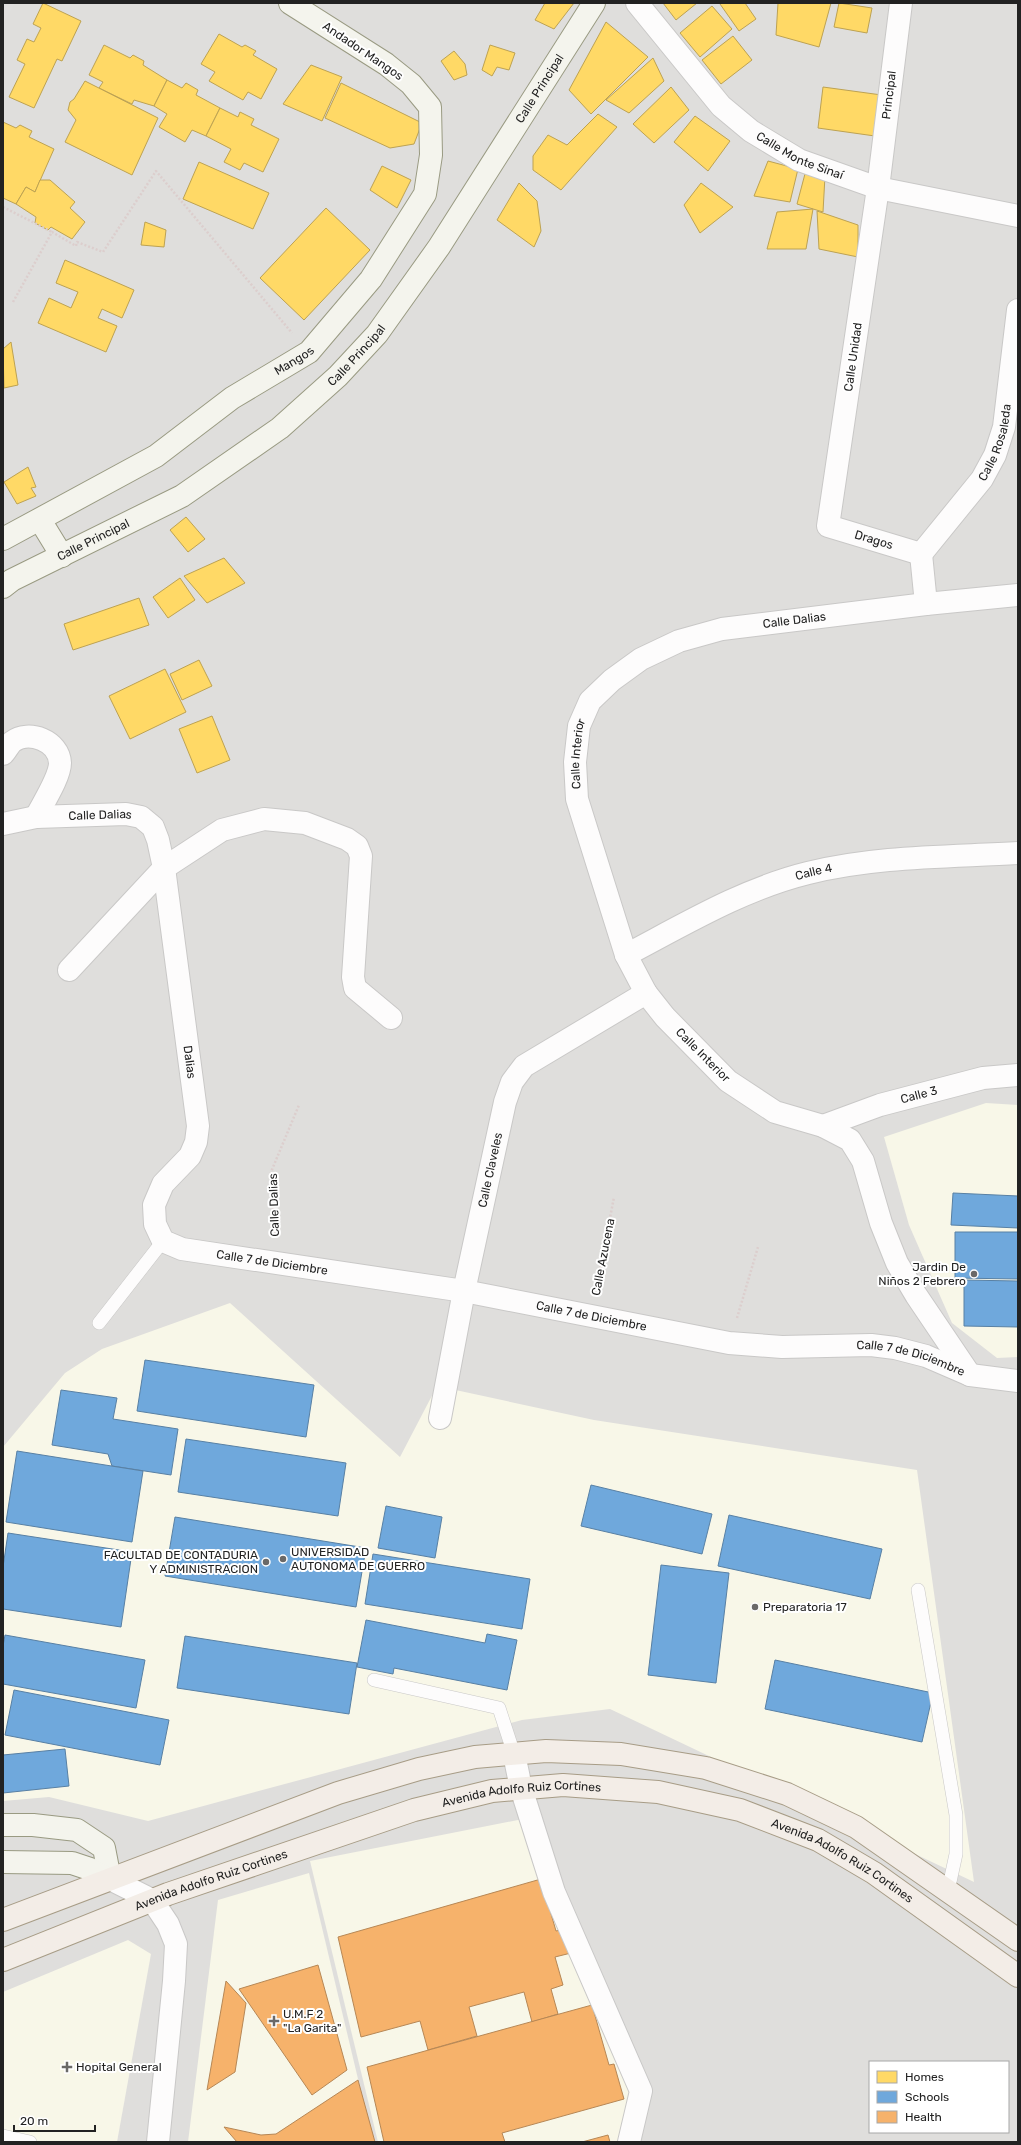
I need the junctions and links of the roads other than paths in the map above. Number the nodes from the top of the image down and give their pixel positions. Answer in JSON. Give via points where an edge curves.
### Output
{"nodes":[{"id":1,"x":290,"y":3,"type":"edge"},
{"id":2,"x":594,"y":3,"type":"edge"},
{"id":3,"x":637,"y":3,"type":"edge"},
{"id":4,"x":901,"y":3,"type":"edge"},
{"id":5,"x":430,"y":107,"type":"joint"},
{"id":6,"x":878,"y":188,"type":"junction"},
{"id":7,"x":1018,"y":216,"type":"edge"},
{"id":8,"x":1018,"y":310,"type":"edge"},
{"id":9,"x":1011,"y":428,"type":"edge"},
{"id":10,"x":40,"y":520,"type":"junction"},
{"id":11,"x":828,"y":526,"type":"joint"},
{"id":12,"x":3,"y":539,"type":"edge"},
{"id":13,"x":921,"y":554,"type":"junction"},
{"id":14,"x":62,"y":556,"type":"junction"},
{"id":15,"x":3,"y":587,"type":"edge"},
{"id":16,"x":1018,"y":595,"type":"edge"},
{"id":17,"x":926,"y":604,"type":"junction"},
{"id":18,"x":590,"y":701,"type":"joint"},
{"id":19,"x":3,"y":754,"type":"edge"},
{"id":20,"x":36,"y":817,"type":"junction"},
{"id":21,"x":3,"y":824,"type":"edge"},
{"id":22,"x":1018,"y":853,"type":"edge"},
{"id":23,"x":164,"y":868,"type":"junction"},
{"id":24,"x":626,"y":955,"type":"junction"},
{"id":25,"x":69,"y":970,"type":"dead end"},
{"id":26,"x":646,"y":993,"type":"junction"},
{"id":27,"x":391,"y":1018,"type":"dead end"},
{"id":28,"x":1018,"y":1075,"type":"edge"},
{"id":29,"x":823,"y":1126,"type":"junction"},
{"id":30,"x":163,"y":1241,"type":"junction"},
{"id":31,"x":464,"y":1291,"type":"junction"},
{"id":32,"x":98,"y":1323,"type":"dead end"},
{"id":33,"x":970,"y":1375,"type":"junction"},
{"id":34,"x":1018,"y":1381,"type":"edge"},
{"id":35,"x":440,"y":1418,"type":"dead end"},
{"id":36,"x":918,"y":1590,"type":"dead end"},
{"id":37,"x":374,"y":1680,"type":"dead end"},
{"id":38,"x":514,"y":1754,"type":"junction"},
{"id":39,"x":522,"y":1788,"type":"junction"},
{"id":40,"x":3,"y":1825,"type":"edge"},
{"id":41,"x":3,"y":1862,"type":"edge"},
{"id":42,"x":110,"y":1879,"type":"junction"},
{"id":43,"x":948,"y":1891,"type":"junction"},
{"id":44,"x":152,"y":1900,"type":"junction"},
{"id":45,"x":3,"y":1920,"type":"edge"},
{"id":46,"x":1018,"y":1940,"type":"edge"},
{"id":47,"x":3,"y":1960,"type":"edge"},
{"id":48,"x":1018,"y":1976,"type":"edge"},
{"id":49,"x":3,"y":2136,"type":"edge"},
{"id":50,"x":30,"y":2142,"type":"edge"},
{"id":51,"x":158,"y":2142,"type":"edge"},
{"id":52,"x":629,"y":2142,"type":"edge"}],
"edges":[{"from":1,"to":5,"type":"street","name":"Andador Mangos","via":[[386,64],[411,84]]},
{"from":2,"to":14,"type":"street","name":"Calle Principal","via":[[439,247],[377,334],[338,376],[280,428],[182,496]]},
{"from":3,"to":6,"type":"street","name":"Calle Monte Sinaí","via":[[721,106],[751,131],[799,160]]},
{"from":4,"to":6,"type":"street","name":"Principal"},
{"from":5,"to":10,"type":"street","name":"Mangos","via":[[431,155],[425,194],[371,279],[309,352],[232,398],[156,456]]},
{"from":6,"to":7,"type":"street","name":"Calle Monte Sinaí"},
{"from":6,"to":11,"type":"street","name":"Calle Unidad"},
{"from":8,"to":9,"type":"street","name":"Calle Rosaleda"},
{"from":9,"to":13,"type":"street","name":"Calle Rosaleda","via":[[982,479]]},
{"from":10,"to":12,"type":"street"},
{"from":10,"to":14,"type":"street"},
{"from":11,"to":13,"type":"street","name":"Dragos"},
{"from":13,"to":17,"type":"street"},
{"from":14,"to":15,"type":"street","name":"Calle Principal","via":[[12,580]]},
{"from":16,"to":17,"type":"street","name":"Calle Dalias"},
{"from":17,"to":18,"type":"street","name":"Calle Dalias","via":[[722,629],[679,641],[641,659],[612,680]]},
{"from":18,"to":24,"type":"street","name":"Calle Interior","via":[[579,726],[575,762],[577,800]]},
{"from":19,"to":20,"type":"street","via":[[12,742],[22,737],[35,737],[47,742],[57,751],[59,772]]},
{"from":20,"to":21,"type":"street","name":"Calle Dalias"},
{"from":20,"to":23,"type":"street","name":"Calle Dalias","via":[[126,814],[142,818],[153,827]]},
{"from":22,"to":24,"type":"street","name":"Calle 4","via":[[869,863],[807,873],[733,898]]},
{"from":23,"to":25,"type":"street"},
{"from":23,"to":27,"type":"street","via":[[222,830],[264,819],[305,823],[347,839],[357,846],[361,856],[353,977],[355,988]]},
{"from":23,"to":30,"type":"street","name":"Dalias","via":[[198,1126],[196,1142],[190,1156],[163,1184],[154,1205],[155,1224]]},
{"from":24,"to":26,"type":"street","name":"Calle Interior"},
{"from":26,"to":29,"type":"street","name":"Calle Interior","via":[[665,1017],[728,1081],[775,1112]]},
{"from":26,"to":31,"type":"street","name":"Calle Claveles","via":[[524,1066],[512,1082],[505,1102]]},
{"from":28,"to":29,"type":"street","name":"Calle 3","via":[[975,1080],[880,1105]]},
{"from":29,"to":33,"type":"street","name":"Calle Interior","via":[[850,1140],[863,1161],[881,1223],[897,1263]]},
{"from":30,"to":31,"type":"street","name":"Calle 7 de Diciembre","via":[[182,1249]]},
{"from":30,"to":32,"type":"lane"},
{"from":31,"to":33,"type":"street","name":"Calle 7 de Diciembre","via":[[729,1343],[782,1348],[871,1345],[895,1348],[926,1356]]},
{"from":31,"to":35,"type":"street","name":"Calle Claveles"},
{"from":33,"to":34,"type":"street","name":"Calle 7 de Diciembre"},
{"from":36,"to":43,"type":"lane","via":[[956,1815],[956,1854]]},
{"from":37,"to":38,"type":"lane","via":[[499,1708]]},
{"from":38,"to":39,"type":"street"},
{"from":38,"to":42,"type":"main road","via":[[475,1757],[419,1768],[353,1789]]},
{"from":38,"to":43,"type":"main road","via":[[546,1751],[621,1754],[706,1768],[787,1794],[856,1827]]},
{"from":39,"to":44,"type":"main road","name":"Avenida Adolfo Ruiz Cortines","via":[[492,1791],[414,1810]]},
{"from":39,"to":48,"type":"main road","name":"Avenida Adolfo Ruiz Cortines","via":[[563,1785],[658,1792],[740,1810],[818,1840],[874,1873]]},
{"from":39,"to":52,"type":"street","via":[[554,1892],[641,2091]]},
{"from":40,"to":42,"type":"street","via":[[34,1825],[77,1830],[104,1848]]},
{"from":41,"to":42,"type":"street","via":[[72,1863]]},
{"from":42,"to":44,"type":"street"},
{"from":42,"to":45,"type":"main road"},
{"from":43,"to":46,"type":"main road"},
{"from":44,"to":47,"type":"main road","name":"Avenida Adolfo Ruiz Cortines"},
{"from":44,"to":51,"type":"street","via":[[168,1924],[176,1944]]},
{"from":49,"to":50,"type":"lane"}]}
